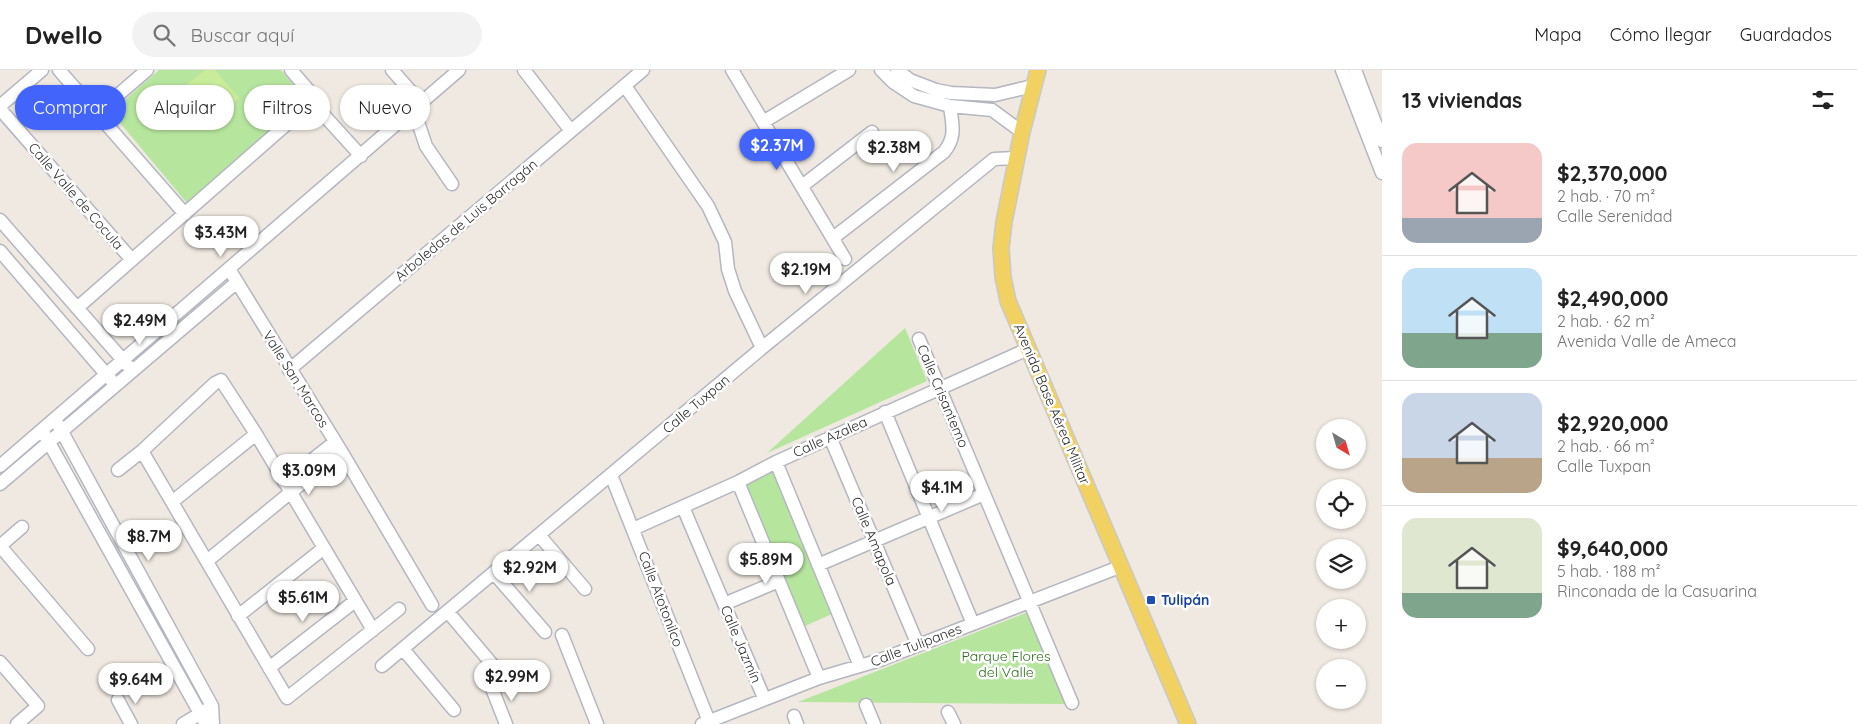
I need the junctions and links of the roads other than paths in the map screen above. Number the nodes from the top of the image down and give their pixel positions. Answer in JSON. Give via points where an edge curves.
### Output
{"nodes":[{"id":1,"x":42,"y":70,"type":"edge"},
{"id":2,"x":59,"y":70,"type":"edge"},
{"id":3,"x":147,"y":70,"type":"edge"},
{"id":4,"x":291,"y":70,"type":"edge"},
{"id":5,"x":392,"y":70,"type":"edge"},
{"id":6,"x":460,"y":70,"type":"edge"},
{"id":7,"x":524,"y":70,"type":"edge"},
{"id":8,"x":643,"y":70,"type":"edge"},
{"id":9,"x":733,"y":70,"type":"edge"},
{"id":10,"x":849,"y":70,"type":"edge"},
{"id":11,"x":881,"y":70,"type":"edge"},
{"id":12,"x":897,"y":70,"type":"edge"},
{"id":13,"x":1038,"y":70,"type":"edge"},
{"id":14,"x":1342,"y":70,"type":"edge"},
{"id":15,"x":1355,"y":70,"type":"edge"},
{"id":16,"x":72,"y":85,"type":"edge"},
{"id":17,"x":304,"y":85,"type":"edge"},
{"id":18,"x":403,"y":85,"type":"edge"},
{"id":19,"x":625,"y":86,"type":"junction"},
{"id":20,"x":1033,"y":86,"type":"junction"},
{"id":21,"x":126,"y":88,"type":"edge"},
{"id":22,"x":978,"y":94,"type":"junction"},
{"id":23,"x":430,"y":96,"type":"edge"},
{"id":24,"x":995,"y":96,"type":"junction"},
{"id":25,"x":951,"y":99,"type":"junction"},
{"id":26,"x":0,"y":108,"type":"edge"},
{"id":27,"x":970,"y":108,"type":"junction"},
{"id":28,"x":992,"y":110,"type":"junction"},
{"id":29,"x":1365,"y":113,"type":"junction"},
{"id":30,"x":330,"y":122,"type":"edge"},
{"id":31,"x":763,"y":122,"type":"junction"},
{"id":32,"x":111,"y":130,"type":"edge"},
{"id":33,"x":280,"y":130,"type":"edge"},
{"id":34,"x":391,"y":130,"type":"edge"},
{"id":35,"x":423,"y":130,"type":"edge"},
{"id":36,"x":571,"y":131,"type":"junction"},
{"id":37,"x":872,"y":132,"type":"dead end"},
{"id":38,"x":1022,"y":132,"type":"junction"},
{"id":39,"x":1382,"y":141,"type":"edge"},
{"id":40,"x":361,"y":156,"type":"junction"},
{"id":41,"x":1017,"y":158,"type":"junction"},
{"id":42,"x":1382,"y":173,"type":"edge"},
{"id":43,"x":452,"y":184,"type":"dead end"},
{"id":44,"x":802,"y":186,"type":"junction"},
{"id":45,"x":185,"y":214,"type":"junction"},
{"id":46,"x":0,"y":220,"type":"edge"},
{"id":47,"x":833,"y":238,"type":"junction"},
{"id":48,"x":0,"y":251,"type":"edge"},
{"id":49,"x":845,"y":259,"type":"dead end"},
{"id":50,"x":132,"y":260,"type":"junction"},
{"id":51,"x":229,"y":269,"type":"junction"},
{"id":52,"x":237,"y":282,"type":"junction"},
{"id":53,"x":77,"y":308,"type":"junction"},
{"id":54,"x":919,"y":338,"type":"dead end"},
{"id":55,"x":762,"y":348,"type":"junction"},
{"id":56,"x":1028,"y":348,"type":"junction"},
{"id":57,"x":123,"y":360,"type":"junction"},
{"id":58,"x":132,"y":370,"type":"junction"},
{"id":59,"x":289,"y":370,"type":"junction"},
{"id":60,"x":111,"y":379,"type":"junction"},
{"id":61,"x":939,"y":388,"type":"junction"},
{"id":62,"x":885,"y":412,"type":"junction"},
{"id":63,"x":55,"y":419,"type":"junction"},
{"id":64,"x":42,"y":430,"type":"junction"},
{"id":65,"x":61,"y":431,"type":"junction"},
{"id":66,"x":256,"y":434,"type":"junction"},
{"id":67,"x":830,"y":437,"type":"junction"},
{"id":68,"x":49,"y":442,"type":"junction"},
{"id":69,"x":338,"y":446,"type":"junction"},
{"id":70,"x":142,"y":451,"type":"junction"},
{"id":71,"x":776,"y":462,"type":"junction"},
{"id":72,"x":0,"y":466,"type":"edge"},
{"id":73,"x":118,"y":470,"type":"dead end"},
{"id":74,"x":612,"y":475,"type":"junction"},
{"id":75,"x":738,"y":482,"type":"junction"},
{"id":76,"x":0,"y":484,"type":"edge"},
{"id":77,"x":288,"y":487,"type":"junction"},
{"id":78,"x":984,"y":494,"type":"junction"},
{"id":79,"x":172,"y":502,"type":"junction"},
{"id":80,"x":683,"y":507,"type":"junction"},
{"id":81,"x":929,"y":518,"type":"junction"},
{"id":82,"x":112,"y":524,"type":"junction"},
{"id":83,"x":22,"y":528,"type":"dead end"},
{"id":84,"x":633,"y":529,"type":"junction"},
{"id":85,"x":99,"y":532,"type":"junction"},
{"id":86,"x":539,"y":535,"type":"junction"},
{"id":87,"x":874,"y":541,"type":"junction"},
{"id":88,"x":0,"y":546,"type":"edge"},
{"id":89,"x":324,"y":548,"type":"junction"},
{"id":90,"x":206,"y":561,"type":"junction"},
{"id":91,"x":818,"y":565,"type":"junction"},
{"id":92,"x":1122,"y":566,"type":"junction"},
{"id":93,"x":494,"y":573,"type":"junction"},
{"id":94,"x":779,"y":581,"type":"junction"},
{"id":95,"x":585,"y":589,"type":"dead end"},
{"id":96,"x":355,"y":601,"type":"junction"},
{"id":97,"x":1029,"y":602,"type":"junction"},
{"id":98,"x":724,"y":604,"type":"junction"},
{"id":99,"x":432,"y":605,"type":"dead end"},
{"id":100,"x":400,"y":609,"type":"dead end"},
{"id":101,"x":448,"y":612,"type":"junction"},
{"id":102,"x":238,"y":616,"type":"junction"},
{"id":103,"x":973,"y":624,"type":"junction"},
{"id":104,"x":373,"y":630,"type":"junction"},
{"id":105,"x":545,"y":632,"type":"dead end"},
{"id":106,"x":562,"y":635,"type":"dead end"},
{"id":107,"x":918,"y":645,"type":"junction"},
{"id":108,"x":88,"y":649,"type":"dead end"},
{"id":109,"x":403,"y":649,"type":"junction"},
{"id":110,"x":0,"y":662,"type":"edge"},
{"id":111,"x":382,"y":666,"type":"dead end"},
{"id":112,"x":860,"y":666,"type":"junction"},
{"id":113,"x":269,"y":668,"type":"junction"},
{"id":114,"x":497,"y":670,"type":"dead end"},
{"id":115,"x":819,"y":678,"type":"junction"},
{"id":116,"x":493,"y":691,"type":"dead end"},
{"id":117,"x":764,"y":698,"type":"junction"},
{"id":118,"x":118,"y":700,"type":"dead end"},
{"id":119,"x":1072,"y":703,"type":"dead end"},
{"id":120,"x":866,"y":705,"type":"dead end"},
{"id":121,"x":454,"y":710,"type":"dead end"},
{"id":122,"x":948,"y":712,"type":"dead end"},
{"id":123,"x":208,"y":722,"type":"edge"},
{"id":124,"x":706,"y":723,"type":"edge"},
{"id":125,"x":17,"y":724,"type":"edge"},
{"id":126,"x":131,"y":724,"type":"edge"},
{"id":127,"x":183,"y":724,"type":"edge"},
{"id":128,"x":506,"y":724,"type":"edge"},
{"id":129,"x":597,"y":724,"type":"edge"},
{"id":130,"x":874,"y":724,"type":"edge"},
{"id":131,"x":954,"y":724,"type":"edge"},
{"id":132,"x":1188,"y":724,"type":"edge"}],
"edges":[{"from":1,"to":26,"type":"street"},
{"from":2,"to":16,"type":"street"},
{"from":3,"to":21,"type":"street"},
{"from":4,"to":17,"type":"street"},
{"from":5,"to":18,"type":"street"},
{"from":6,"to":23,"type":"street"},
{"from":7,"to":36,"type":"street"},
{"from":8,"to":19,"type":"street","name":"Arboledas de Luis Barragán"},
{"from":9,"to":31,"type":"street"},
{"from":10,"to":31,"type":"street"},
{"from":11,"to":25,"type":"street","via":[[914,96]]},
{"from":12,"to":25,"type":"street","via":[[910,80]]},
{"from":13,"to":20,"type":"main road","name":"Avenida Base Aérea Militar"},
{"from":14,"to":29,"type":"street"},
{"from":15,"to":29,"type":"street"},
{"from":19,"to":36,"type":"street","name":"Arboledas de Luis Barragán"},
{"from":19,"to":55,"type":"street","via":[[708,206],[725,242],[735,291]]},
{"from":20,"to":24,"type":"street"},
{"from":20,"to":38,"type":"main road","name":"Avenida Base Aérea Militar"},
{"from":22,"to":24,"type":"street"},
{"from":22,"to":25,"type":"street"},
{"from":22,"to":27,"type":"street"},
{"from":24,"to":28,"type":"street"},
{"from":25,"to":27,"type":"street"},
{"from":25,"to":47,"type":"street","via":[[951,144]]},
{"from":26,"to":50,"type":"street","name":"Calle Valle de Cocula"},
{"from":27,"to":28,"type":"street"},
{"from":28,"to":38,"type":"street"},
{"from":29,"to":39,"type":"street"},
{"from":29,"to":42,"type":"street"},
{"from":30,"to":40,"type":"street"},
{"from":31,"to":44,"type":"street"},
{"from":32,"to":45,"type":"street"},
{"from":33,"to":45,"type":"street"},
{"from":34,"to":40,"type":"street"},
{"from":35,"to":43,"type":"street","via":[[426,146]]},
{"from":36,"to":59,"type":"street","name":"Arboledas de Luis Barragán"},
{"from":37,"to":44,"type":"street"},
{"from":38,"to":41,"type":"main road","name":"Avenida Base Aérea Militar"},
{"from":40,"to":51,"type":"street"},
{"from":41,"to":55,"type":"street","name":"Calle Tuxpan","via":[[994,159]]},
{"from":41,"to":56,"type":"main road","name":"Avenida Base Aérea Militar","via":[[1001,248],[1008,301]]},
{"from":44,"to":47,"type":"street"},
{"from":45,"to":50,"type":"street"},
{"from":46,"to":53,"type":"street"},
{"from":47,"to":49,"type":"street"},
{"from":48,"to":60,"type":"street"},
{"from":50,"to":53,"type":"street"},
{"from":51,"to":52,"type":"street","name":"Valle San Marcos"},
{"from":51,"to":57,"type":"street"},
{"from":52,"to":58,"type":"street"},
{"from":52,"to":59,"type":"street","name":"Valle San Marcos"},
{"from":53,"to":57,"type":"street"},
{"from":54,"to":61,"type":"street","name":"Calle Crisantemo"},
{"from":55,"to":74,"type":"street","name":"Calle Tuxpan"},
{"from":56,"to":61,"type":"street","name":"Calle Azalea"},
{"from":56,"to":92,"type":"main road","name":"Avenida Base Aérea Militar"},
{"from":57,"to":58,"type":"street"},
{"from":57,"to":60,"type":"street"},
{"from":58,"to":60,"type":"street"},
{"from":59,"to":69,"type":"street","name":"Valle San Marcos"},
{"from":60,"to":63,"type":"street"},
{"from":60,"to":65,"type":"street"},
{"from":61,"to":62,"type":"street","name":"Calle Azalea"},
{"from":61,"to":78,"type":"street","name":"Calle Crisantemo"},
{"from":62,"to":67,"type":"street","name":"Calle Azalea"},
{"from":62,"to":81,"type":"street"},
{"from":63,"to":64,"type":"street"},
{"from":63,"to":65,"type":"street"},
{"from":64,"to":68,"type":"street"},
{"from":64,"to":72,"type":"street"},
{"from":65,"to":68,"type":"street"},
{"from":65,"to":82,"type":"street"},
{"from":66,"to":70,"type":"street","via":[[221,380]]},
{"from":66,"to":77,"type":"street"},
{"from":66,"to":79,"type":"street"},
{"from":67,"to":71,"type":"street","name":"Calle Azalea"},
{"from":67,"to":87,"type":"street","name":"Calle Amapola"},
{"from":68,"to":76,"type":"street"},
{"from":68,"to":85,"type":"street"},
{"from":69,"to":77,"type":"street"},
{"from":69,"to":99,"type":"street","name":"Valle San Marcos"},
{"from":70,"to":73,"type":"street"},
{"from":70,"to":79,"type":"street"},
{"from":71,"to":75,"type":"street","name":"Calle Azalea"},
{"from":71,"to":91,"type":"street"},
{"from":74,"to":84,"type":"street","name":"Calle Atotonilco"},
{"from":74,"to":86,"type":"street","name":"Calle Tuxpan"},
{"from":75,"to":80,"type":"street","name":"Calle Azalea"},
{"from":75,"to":94,"type":"street"},
{"from":77,"to":89,"type":"street"},
{"from":77,"to":90,"type":"street"},
{"from":78,"to":81,"type":"street"},
{"from":78,"to":97,"type":"street","name":"Calle Crisantemo"},
{"from":79,"to":90,"type":"street"},
{"from":80,"to":84,"type":"street","name":"Calle Azalea"},
{"from":80,"to":98,"type":"street","name":"Calle Jazmín"},
{"from":81,"to":87,"type":"street"},
{"from":81,"to":103,"type":"street"},
{"from":82,"to":85,"type":"street","via":[[109,536]]},
{"from":82,"to":123,"type":"street","via":[[212,706]]},
{"from":83,"to":88,"type":"street"},
{"from":84,"to":124,"type":"street","name":"Calle Atotonilco"},
{"from":85,"to":123,"type":"street"},
{"from":86,"to":93,"type":"street","name":"Calle Tuxpan"},
{"from":86,"to":95,"type":"street"},
{"from":87,"to":91,"type":"street"},
{"from":87,"to":107,"type":"street","name":"Calle Amapola"},
{"from":88,"to":108,"type":"street"},
{"from":89,"to":96,"type":"street"},
{"from":89,"to":102,"type":"street"},
{"from":90,"to":102,"type":"street"},
{"from":91,"to":112,"type":"street"},
{"from":92,"to":97,"type":"street","name":"Calle Tulipanes"},
{"from":92,"to":132,"type":"main road","name":"Avenida Base Aérea Militar"},
{"from":93,"to":101,"type":"street","name":"Calle Tuxpan"},
{"from":93,"to":105,"type":"street"},
{"from":94,"to":98,"type":"street"},
{"from":94,"to":115,"type":"street"},
{"from":96,"to":104,"type":"street"},
{"from":96,"to":113,"type":"street"},
{"from":97,"to":103,"type":"street","name":"Calle Tulipanes"},
{"from":97,"to":119,"type":"street","name":"Calle Crisantemo"},
{"from":98,"to":117,"type":"street","name":"Calle Jazmín"},
{"from":100,"to":104,"type":"street"},
{"from":101,"to":109,"type":"street","name":"Calle Tuxpan"},
{"from":101,"to":114,"type":"street"},
{"from":102,"to":113,"type":"street"},
{"from":103,"to":107,"type":"street","name":"Calle Tulipanes"},
{"from":104,"to":113,"type":"street","via":[[287,698]]},
{"from":106,"to":129,"type":"street"},
{"from":107,"to":112,"type":"street","name":"Calle Tulipanes"},
{"from":109,"to":111,"type":"street","name":"Calle Tuxpan"},
{"from":109,"to":121,"type":"street"},
{"from":110,"to":125,"type":"street","via":[[38,706]]},
{"from":112,"to":115,"type":"street","name":"Calle Tulipanes"},
{"from":115,"to":117,"type":"street","name":"Calle Tulipanes"},
{"from":116,"to":128,"type":"street"},
{"from":117,"to":124,"type":"street","name":"Calle Tulipanes"},
{"from":118,"to":126,"type":"street"},
{"from":120,"to":130,"type":"street"},
{"from":122,"to":131,"type":"street"},
{"from":123,"to":127,"type":"street"}]}
